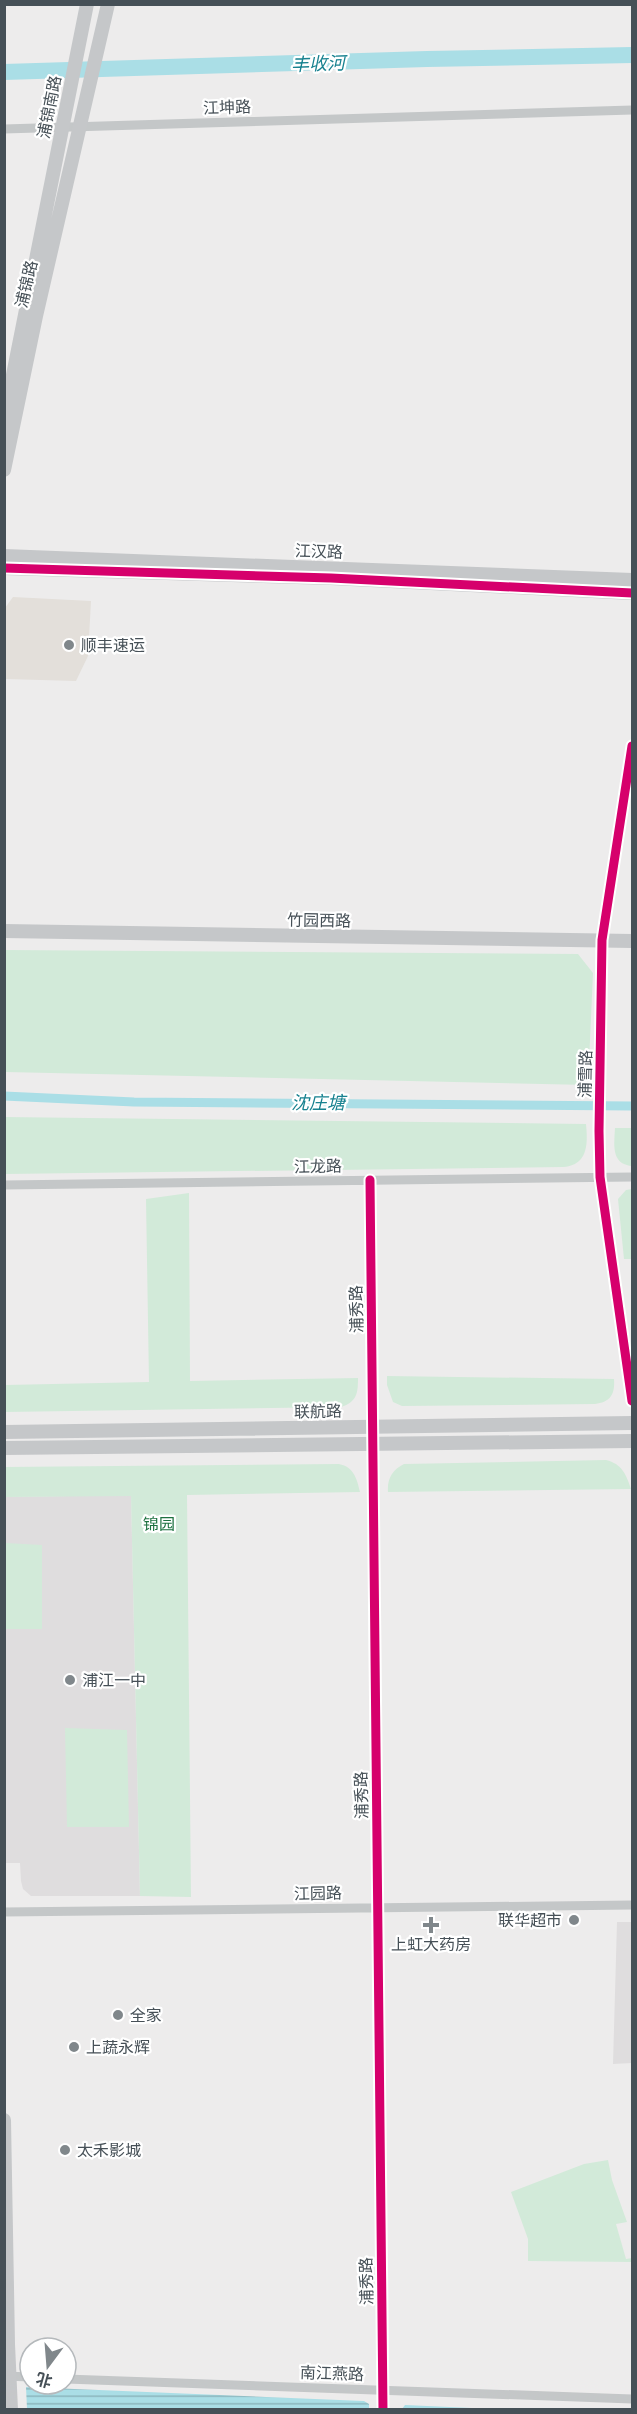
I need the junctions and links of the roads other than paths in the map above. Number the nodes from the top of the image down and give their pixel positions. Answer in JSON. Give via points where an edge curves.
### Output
{"nodes":[{"id":1,"x":87,"y":4,"type":"edge"},
{"id":2,"x":108,"y":4,"type":"edge"},
{"id":3,"x":83,"y":105,"type":"joint"},
{"id":4,"x":633,"y":110,"type":"edge"},
{"id":5,"x":62,"y":126,"type":"junction"},
{"id":6,"x":78,"y":126,"type":"junction"},
{"id":7,"x":4,"y":129,"type":"edge"},
{"id":8,"x":45,"y":216,"type":"joint"},
{"id":9,"x":4,"y":420,"type":"edge"},
{"id":10,"x":4,"y":471,"type":"edge"},
{"id":11,"x":4,"y":556,"type":"edge"},
{"id":12,"x":4,"y":568,"type":"edge"},
{"id":13,"x":633,"y":580,"type":"edge"},
{"id":14,"x":633,"y":593,"type":"edge"},
{"id":15,"x":633,"y":746,"type":"edge"},
{"id":16,"x":4,"y":931,"type":"edge"},
{"id":17,"x":602,"y":940,"type":"junction"},
{"id":18,"x":633,"y":941,"type":"edge"},
{"id":19,"x":600,"y":1177,"type":"junction"},
{"id":20,"x":633,"y":1177,"type":"edge"},
{"id":21,"x":370,"y":1180,"type":"junction"},
{"id":22,"x":4,"y":1185,"type":"edge"},
{"id":23,"x":633,"y":1401,"type":"edge"},
{"id":24,"x":633,"y":1423,"type":"edge"},
{"id":25,"x":373,"y":1427,"type":"junction"},
{"id":26,"x":4,"y":1432,"type":"edge"},
{"id":27,"x":633,"y":1441,"type":"edge"},
{"id":28,"x":372,"y":1444,"type":"junction"},
{"id":29,"x":4,"y":1448,"type":"edge"},
{"id":30,"x":633,"y":1905,"type":"edge"},
{"id":31,"x":378,"y":1907,"type":"junction"},
{"id":32,"x":4,"y":1912,"type":"edge"},
{"id":33,"x":4,"y":2120,"type":"edge"},
{"id":34,"x":78,"y":2379,"type":"edge"},
{"id":35,"x":8,"y":2380,"type":"edge"},
{"id":36,"x":383,"y":2390,"type":"junction"},
{"id":37,"x":633,"y":2398,"type":"edge"},
{"id":38,"x":383,"y":2407,"type":"edge"},
{"id":39,"x":11,"y":2409,"type":"edge"}],
"edges":[{"from":1,"to":5,"type":"street","name":"浦锦南路"},
{"from":2,"to":3,"type":"street","name":"浦锦南路"},
{"from":3,"to":6,"type":"street","name":"浦锦路"},
{"from":4,"to":6,"type":"street","name":"江坤路"},
{"from":5,"to":6,"type":"street","name":"江坤路"},
{"from":5,"to":7,"type":"street","name":"江坤路"},
{"from":5,"to":8,"type":"street","name":"浦锦南路"},
{"from":6,"to":10,"type":"street","name":"浦锦路"},
{"from":8,"to":9,"type":"street","name":"浦锦路"},
{"from":11,"to":13,"type":"street","name":"江汉路"},
{"from":12,"to":14,"type":"street"},
{"from":15,"to":17,"type":"street","name":"浦雪路"},
{"from":16,"to":17,"type":"street","name":"竹园西路"},
{"from":17,"to":18,"type":"street","name":"竹园西路"},
{"from":17,"to":19,"type":"street","name":"浦雪路"},
{"from":19,"to":20,"type":"street","name":"江龙路"},
{"from":19,"to":21,"type":"street","name":"江龙路"},
{"from":19,"to":23,"type":"street","name":"浦雪路"},
{"from":21,"to":22,"type":"street","name":"江龙路"},
{"from":21,"to":25,"type":"street","name":"浦秀路"},
{"from":24,"to":25,"type":"street","name":"联航路"},
{"from":25,"to":26,"type":"street","name":"联航路"},
{"from":25,"to":28,"type":"street","name":"浦秀路"},
{"from":27,"to":28,"type":"street","name":"联航路"},
{"from":28,"to":29,"type":"street","name":"联航路"},
{"from":28,"to":31,"type":"street","name":"浦秀路"},
{"from":30,"to":31,"type":"street","name":"江园路"},
{"from":31,"to":32,"type":"street","name":"江园路"},
{"from":31,"to":36,"type":"street","name":"浦秀路"},
{"from":33,"to":35,"type":"street"},
{"from":34,"to":36,"type":"street","name":"南江燕路"},
{"from":35,"to":39,"type":"street"},
{"from":36,"to":37,"type":"street","name":"南江燕路"},
{"from":36,"to":38,"type":"street","name":"浦秀路"}]}
